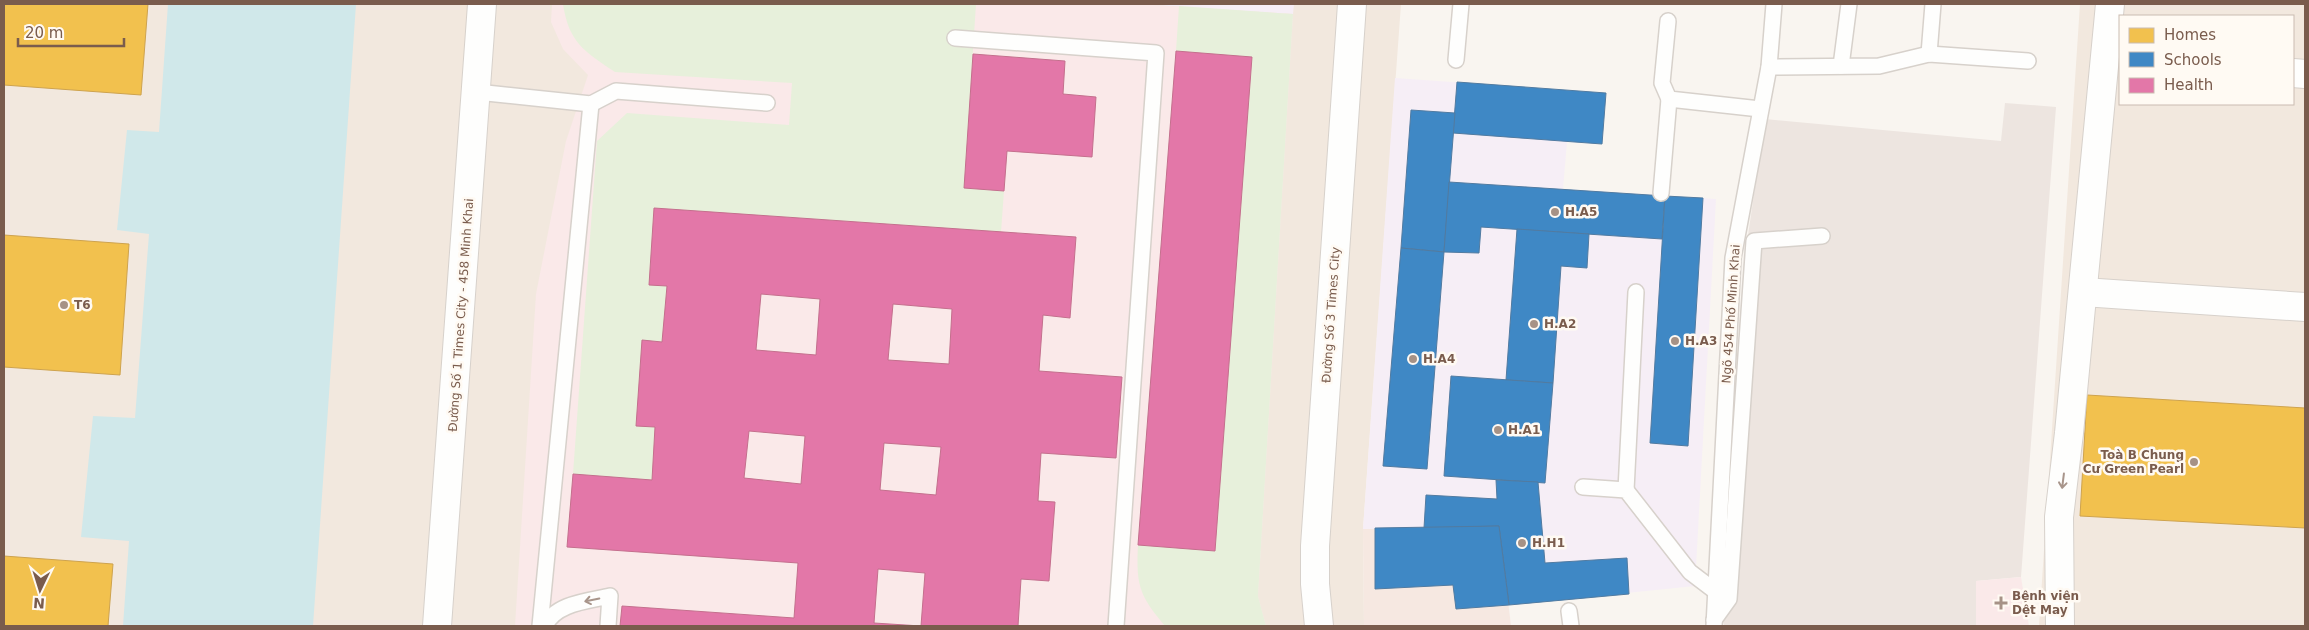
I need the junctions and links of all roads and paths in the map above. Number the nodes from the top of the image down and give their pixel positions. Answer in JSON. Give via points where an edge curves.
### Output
{"nodes":[{"id":1,"x":482,"y":4,"type":"edge"},
{"id":2,"x":1352,"y":4,"type":"edge"},
{"id":3,"x":1461,"y":4,"type":"edge"},
{"id":4,"x":1774,"y":4,"type":"edge"},
{"id":5,"x":1849,"y":4,"type":"edge"},
{"id":6,"x":1933,"y":4,"type":"edge"},
{"id":7,"x":2110,"y":4,"type":"edge"},
{"id":8,"x":1668,"y":20,"type":"dead end"},
{"id":9,"x":955,"y":38,"type":"dead end"},
{"id":10,"x":1929,"y":54,"type":"junction"},
{"id":11,"x":1456,"y":60,"type":"dead end"},
{"id":12,"x":2028,"y":61,"type":"dead end"},
{"id":13,"x":2113,"y":62,"type":"edge"},
{"id":14,"x":1841,"y":66,"type":"junction"},
{"id":15,"x":1769,"y":67,"type":"junction"},
{"id":16,"x":477,"y":92,"type":"junction"},
{"id":17,"x":1669,"y":99,"type":"junction"},
{"id":18,"x":767,"y":102,"type":"dead end"},
{"id":19,"x":591,"y":104,"type":"junction"},
{"id":20,"x":1760,"y":109,"type":"junction"},
{"id":21,"x":1661,"y":193,"type":"dead end"},
{"id":22,"x":1822,"y":236,"type":"dead end"},
{"id":23,"x":1636,"y":292,"type":"dead end"},
{"id":24,"x":2083,"y":292,"type":"junction"},
{"id":25,"x":2305,"y":307,"type":"edge"},
{"id":26,"x":1584,"y":487,"type":"dead end"},
{"id":27,"x":1626,"y":490,"type":"junction"},
{"id":28,"x":1715,"y":591,"type":"junction"},
{"id":29,"x":1714,"y":623,"type":"edge"},
{"id":30,"x":437,"y":626,"type":"edge"},
{"id":31,"x":540,"y":626,"type":"edge"},
{"id":32,"x":546,"y":626,"type":"edge"},
{"id":33,"x":608,"y":626,"type":"edge"},
{"id":34,"x":1116,"y":626,"type":"edge"},
{"id":35,"x":1319,"y":626,"type":"edge"},
{"id":36,"x":2060,"y":626,"type":"edge"}],
"edges":[{"from":1,"to":16,"type":"street","name":"Đường Số 1 Times City - 458 Minh Khai"},
{"from":2,"to":35,"type":"street","name":"Đường Số 3 Times City","via":[[1315,546]]},
{"from":3,"to":11,"type":"lane"},
{"from":4,"to":15,"type":"lane","name":"Ngõ 454 Phố Minh Khai"},
{"from":5,"to":14,"type":"lane"},
{"from":6,"to":10,"type":"lane"},
{"from":7,"to":13,"type":"street"},
{"from":8,"to":17,"type":"lane","via":[[1662,83]]},
{"from":9,"to":34,"type":"lane","via":[[1156,53]]},
{"from":10,"to":12,"type":"lane"},
{"from":10,"to":14,"type":"lane","via":[[1879,66]]},
{"from":13,"to":24,"type":"street"},
{"from":14,"to":15,"type":"lane"},
{"from":15,"to":20,"type":"lane","name":"Ngõ 454 Phố Minh Khai"},
{"from":16,"to":19,"type":"lane"},
{"from":16,"to":30,"type":"street","name":"Đường Số 1 Times City - 458 Minh Khai"},
{"from":17,"to":20,"type":"lane"},
{"from":17,"to":21,"type":"lane"},
{"from":18,"to":19,"type":"lane","via":[[616,91]]},
{"from":19,"to":31,"type":"lane"},
{"from":20,"to":28,"type":"lane","name":"Ngõ 454 Phố Minh Khai","via":[[1733,258]]},
{"from":22,"to":29,"type":"lane","via":[[1754,241],[1729,599]]},
{"from":23,"to":27,"type":"lane"},
{"from":24,"to":25,"type":"street"},
{"from":24,"to":36,"type":"street","one_way":true,"via":[[2059,517]]},
{"from":26,"to":27,"type":"lane"},
{"from":27,"to":28,"type":"lane","via":[[1690,572]]},
{"from":28,"to":29,"type":"lane","name":"Ngõ 454 Phố Minh Khai"},
{"from":33,"to":32,"type":"lane","one_way":true,"via":[[610,596],[574,604],[560,611]]}]}
